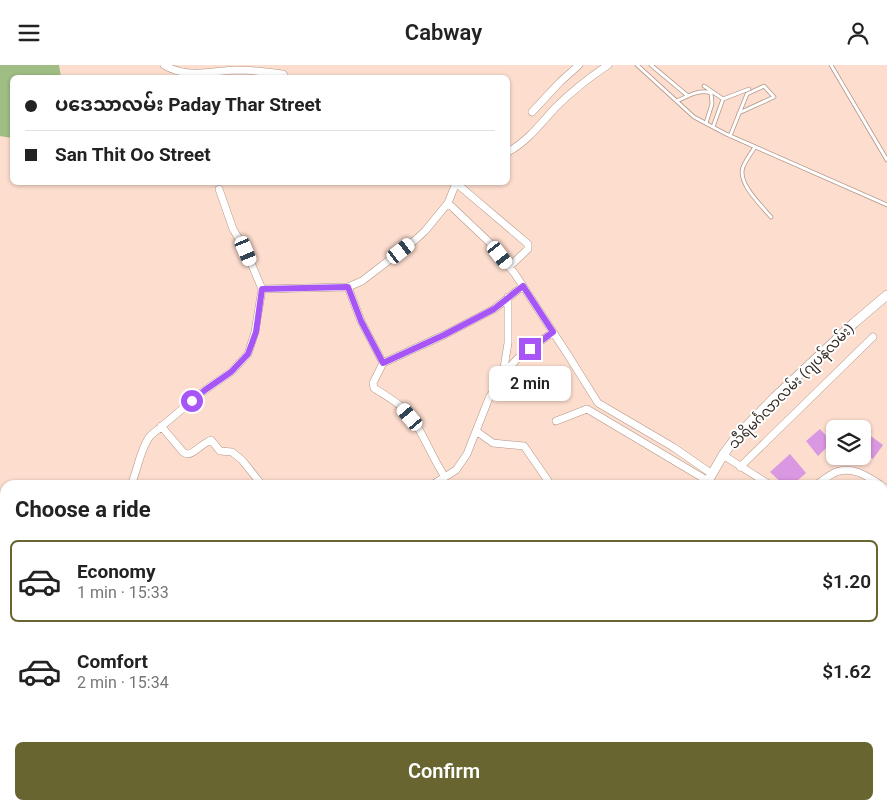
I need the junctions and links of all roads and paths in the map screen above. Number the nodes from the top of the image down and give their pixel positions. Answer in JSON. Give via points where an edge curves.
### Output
{"nodes":[{"id":1,"x":164,"y":65,"type":"edge"},
{"id":2,"x":579,"y":65,"type":"edge"},
{"id":3,"x":608,"y":65,"type":"edge"},
{"id":4,"x":637,"y":65,"type":"edge"},
{"id":5,"x":651,"y":65,"type":"edge"},
{"id":6,"x":831,"y":65,"type":"edge"},
{"id":7,"x":284,"y":75,"type":"edge"},
{"id":8,"x":704,"y":86,"type":"dead end"},
{"id":9,"x":747,"y":94,"type":"junction"},
{"id":10,"x":688,"y":96,"type":"junction"},
{"id":11,"x":723,"y":99,"type":"junction"},
{"id":12,"x":677,"y":101,"type":"junction"},
{"id":13,"x":532,"y":112,"type":"dead end"},
{"id":14,"x":739,"y":113,"type":"junction"},
{"id":15,"x":706,"y":123,"type":"junction"},
{"id":16,"x":713,"y":127,"type":"junction"},
{"id":17,"x":730,"y":136,"type":"junction"},
{"id":18,"x":755,"y":147,"type":"junction"},
{"id":19,"x":510,"y":151,"type":"edge"},
{"id":20,"x":887,"y":159,"type":"edge"},
{"id":21,"x":455,"y":185,"type":"edge"},
{"id":22,"x":458,"y":185,"type":"edge"},
{"id":23,"x":219,"y":189,"type":"dead end"},
{"id":24,"x":448,"y":203,"type":"junction"},
{"id":25,"x":887,"y":205,"type":"edge"},
{"id":26,"x":771,"y":217,"type":"dead end"},
{"id":27,"x":509,"y":267,"type":"junction"},
{"id":28,"x":523,"y":286,"type":"junction"},
{"id":29,"x":348,"y":287,"type":"junction"},
{"id":30,"x":262,"y":289,"type":"junction"},
{"id":31,"x":887,"y":295,"type":"edge"},
{"id":32,"x":508,"y":297,"type":"junction"},
{"id":33,"x":553,"y":332,"type":"junction"},
{"id":34,"x":873,"y":337,"type":"dead end"},
{"id":35,"x":383,"y":363,"type":"junction"},
{"id":36,"x":503,"y":377,"type":"junction"},
{"id":37,"x":556,"y":421,"type":"dead end"},
{"id":38,"x":161,"y":426,"type":"junction"},
{"id":39,"x":476,"y":431,"type":"junction"},
{"id":40,"x":723,"y":455,"type":"junction"},
{"id":41,"x":740,"y":467,"type":"junction"},
{"id":42,"x":445,"y":477,"type":"junction"},
{"id":43,"x":133,"y":480,"type":"edge"},
{"id":44,"x":258,"y":480,"type":"edge"},
{"id":45,"x":440,"y":480,"type":"edge"},
{"id":46,"x":548,"y":480,"type":"edge"},
{"id":47,"x":709,"y":480,"type":"edge"},
{"id":48,"x":762,"y":480,"type":"edge"},
{"id":49,"x":824,"y":480,"type":"edge"},
{"id":50,"x":873,"y":480,"type":"edge"}],
"edges":[{"from":1,"to":7,"type":"street","via":[[186,73],[236,70]]},
{"from":2,"to":13,"type":"street"},
{"from":3,"to":19,"type":"street","via":[[558,105],[532,135]]},
{"from":4,"to":12,"type":"lane"},
{"from":5,"to":10,"type":"lane"},
{"from":6,"to":20,"type":"lane"},
{"from":8,"to":11,"type":"lane"},
{"from":9,"to":11,"type":"lane","via":[[749,89]]},
{"from":9,"to":14,"type":"lane"},
{"from":9,"to":14,"type":"lane","via":[[764,86],[774,97]]},
{"from":10,"to":12,"type":"lane"},
{"from":10,"to":15,"type":"lane","via":[[705,91],[711,93],[712,104]]},
{"from":11,"to":16,"type":"lane"},
{"from":12,"to":15,"type":"lane"},
{"from":14,"to":17,"type":"lane"},
{"from":15,"to":16,"type":"lane"},
{"from":16,"to":17,"type":"lane"},
{"from":17,"to":18,"type":"lane"},
{"from":18,"to":25,"type":"lane"},
{"from":18,"to":26,"type":"lane","via":[[742,169],[742,177]]},
{"from":21,"to":24,"type":"street"},
{"from":22,"to":27,"type":"street","via":[[528,244],[528,249]]},
{"from":23,"to":30,"type":"street","via":[[233,229]]},
{"from":24,"to":27,"type":"street","via":[[490,243]]},
{"from":24,"to":29,"type":"street","via":[[414,241],[362,281]]},
{"from":27,"to":28,"type":"street"},
{"from":28,"to":32,"type":"street"},
{"from":28,"to":33,"type":"street"},
{"from":29,"to":30,"type":"street"},
{"from":29,"to":35,"type":"street"},
{"from":30,"to":38,"type":"street","via":[[256,332],[248,354],[231,372]]},
{"from":31,"to":40,"type":"street","name":"သီရိမင်္ဂလာလမ်း (ဂျပန်လမ်း)","via":[[775,397]]},
{"from":32,"to":35,"type":"street","via":[[494,309]]},
{"from":32,"to":36,"type":"street","via":[[508,343]]},
{"from":33,"to":36,"type":"street","via":[[518,358]]},
{"from":33,"to":47,"type":"street","via":[[598,403],[673,447]]},
{"from":34,"to":41,"type":"street"},
{"from":35,"to":42,"type":"street","via":[[372,383],[374,388],[402,408],[417,425]]},
{"from":36,"to":39,"type":"street","via":[[489,398]]},
{"from":37,"to":47,"type":"street","via":[[587,409]]},
{"from":38,"to":43,"type":"street","via":[[145,443]]},
{"from":38,"to":44,"type":"street","via":[[185,453],[209,440],[221,451],[232,452],[242,460]]},
{"from":39,"to":42,"type":"street","via":[[462,462]]},
{"from":39,"to":46,"type":"street","via":[[492,443],[524,446]]},
{"from":40,"to":41,"type":"street"},
{"from":40,"to":47,"type":"street","name":"သီရိမင်္ဂလာလမ်း (ဂျပန်လမ်း)"},
{"from":41,"to":48,"type":"street"},
{"from":42,"to":45,"type":"street"},
{"from":49,"to":50,"type":"street","via":[[836,472],[854,469]]}]}
